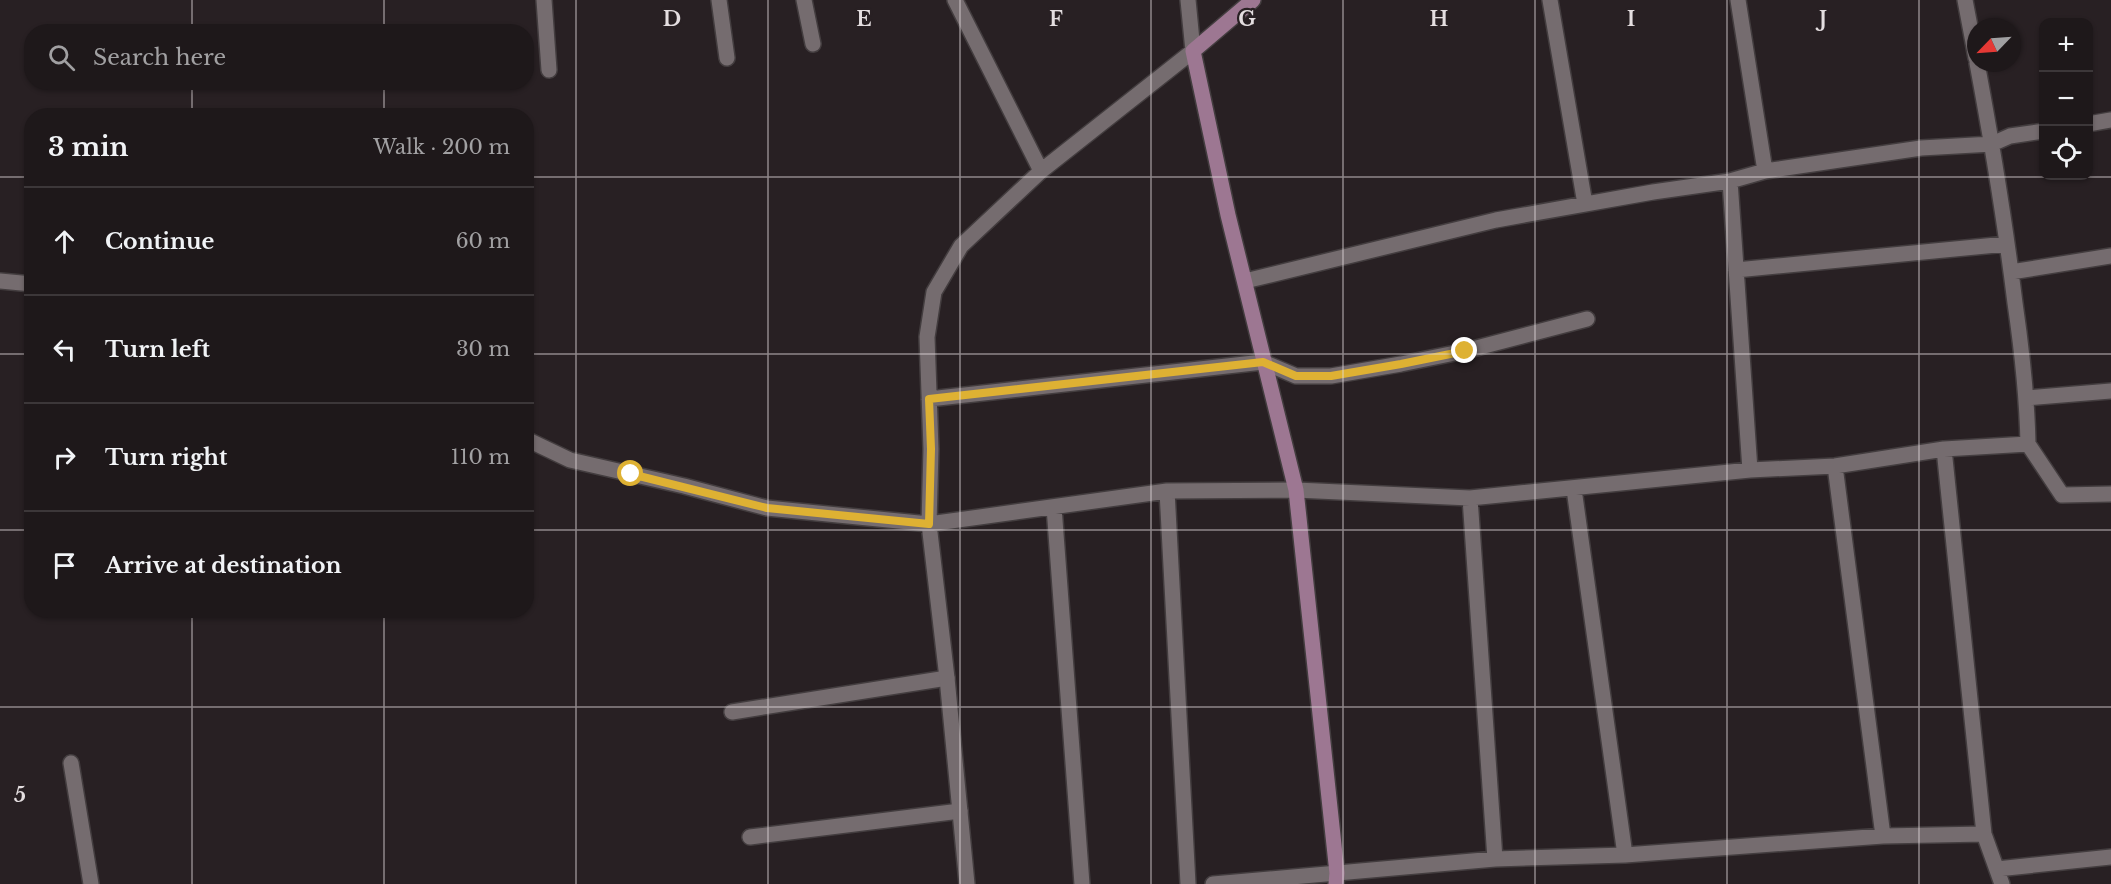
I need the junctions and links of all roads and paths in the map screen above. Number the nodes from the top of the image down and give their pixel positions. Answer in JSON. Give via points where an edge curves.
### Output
{"nodes":[{"id":1,"x":544,"y":0,"type":"edge"},
{"id":2,"x":719,"y":0,"type":"edge"},
{"id":3,"x":804,"y":0,"type":"edge"},
{"id":4,"x":955,"y":0,"type":"edge"},
{"id":5,"x":1188,"y":0,"type":"edge"},
{"id":6,"x":1253,"y":0,"type":"edge"},
{"id":7,"x":1550,"y":0,"type":"edge"},
{"id":8,"x":1738,"y":0,"type":"edge"},
{"id":9,"x":1965,"y":0,"type":"edge"},
{"id":10,"x":1968,"y":18,"type":"edge"},
{"id":11,"x":813,"y":44,"type":"dead end"},
{"id":12,"x":1193,"y":51,"type":"junction"},
{"id":13,"x":727,"y":58,"type":"dead end"},
{"id":14,"x":549,"y":70,"type":"dead end"},
{"id":15,"x":1979,"y":72,"type":"edge"},
{"id":16,"x":2111,"y":120,"type":"edge"},
{"id":17,"x":2093,"y":123,"type":"edge"},
{"id":18,"x":2039,"y":132,"type":"edge"},
{"id":19,"x":1992,"y":144,"type":"junction"},
{"id":20,"x":1041,"y":171,"type":"junction"},
{"id":21,"x":1765,"y":171,"type":"junction"},
{"id":22,"x":1730,"y":181,"type":"junction"},
{"id":23,"x":1585,"y":204,"type":"junction"},
{"id":24,"x":2007,"y":244,"type":"junction"},
{"id":25,"x":2111,"y":256,"type":"edge"},
{"id":26,"x":1736,"y":270,"type":"junction"},
{"id":27,"x":2012,"y":272,"type":"junction"},
{"id":28,"x":0,"y":281,"type":"edge"},
{"id":29,"x":1245,"y":281,"type":"junction"},
{"id":30,"x":24,"y":283,"type":"edge"},
{"id":31,"x":1587,"y":319,"type":"dead end"},
{"id":32,"x":1263,"y":362,"type":"junction"},
{"id":33,"x":2111,"y":391,"type":"edge"},
{"id":34,"x":2027,"y":398,"type":"junction"},
{"id":35,"x":929,"y":399,"type":"junction"},
{"id":36,"x":534,"y":443,"type":"edge"},
{"id":37,"x":2028,"y":444,"type":"junction"},
{"id":38,"x":1944,"y":448,"type":"junction"},
{"id":39,"x":1834,"y":466,"type":"junction"},
{"id":40,"x":1750,"y":470,"type":"junction"},
{"id":41,"x":1574,"y":489,"type":"junction"},
{"id":42,"x":1296,"y":490,"type":"junction"},
{"id":43,"x":1167,"y":491,"type":"junction"},
{"id":44,"x":2111,"y":494,"type":"edge"},
{"id":45,"x":1470,"y":498,"type":"junction"},
{"id":46,"x":1054,"y":507,"type":"junction"},
{"id":47,"x":929,"y":524,"type":"junction"},
{"id":48,"x":947,"y":678,"type":"junction"},
{"id":49,"x":732,"y":712,"type":"dead end"},
{"id":50,"x":71,"y":763,"type":"dead end"},
{"id":51,"x":960,"y":811,"type":"junction"},
{"id":52,"x":1984,"y":834,"type":"junction"},
{"id":53,"x":1883,"y":836,"type":"junction"},
{"id":54,"x":750,"y":837,"type":"dead end"},
{"id":55,"x":1624,"y":855,"type":"junction"},
{"id":56,"x":2111,"y":857,"type":"edge"},
{"id":57,"x":1496,"y":859,"type":"junction"},
{"id":58,"x":1997,"y":869,"type":"junction"},
{"id":59,"x":1337,"y":879,"type":"edge"},
{"id":60,"x":91,"y":884,"type":"edge"},
{"id":61,"x":967,"y":884,"type":"edge"},
{"id":62,"x":1082,"y":884,"type":"edge"},
{"id":63,"x":1188,"y":884,"type":"edge"},
{"id":64,"x":1212,"y":884,"type":"edge"},
{"id":65,"x":2002,"y":884,"type":"edge"}],
"edges":[{"from":1,"to":14,"type":"street"},
{"from":2,"to":13,"type":"street"},
{"from":3,"to":11,"type":"street"},
{"from":4,"to":20,"type":"street"},
{"from":5,"to":12,"type":"street"},
{"from":6,"to":12,"type":"main road"},
{"from":7,"to":23,"type":"street"},
{"from":8,"to":21,"type":"street"},
{"from":9,"to":10,"type":"street"},
{"from":12,"to":20,"type":"street"},
{"from":12,"to":29,"type":"main road"},
{"from":15,"to":19,"type":"street"},
{"from":16,"to":17,"type":"street"},
{"from":18,"to":19,"type":"street","via":[[2010,136]]},
{"from":19,"to":21,"type":"street","via":[[1922,148]]},
{"from":19,"to":24,"type":"street"},
{"from":20,"to":35,"type":"street","via":[[961,246],[934,292],[927,337]]},
{"from":21,"to":22,"type":"street"},
{"from":22,"to":23,"type":"street"},
{"from":22,"to":26,"type":"street"},
{"from":23,"to":29,"type":"street","via":[[1496,220]]},
{"from":24,"to":26,"type":"street"},
{"from":24,"to":27,"type":"street"},
{"from":25,"to":27,"type":"street"},
{"from":26,"to":40,"type":"street"},
{"from":27,"to":34,"type":"street"},
{"from":28,"to":30,"type":"street"},
{"from":29,"to":32,"type":"main road"},
{"from":31,"to":32,"type":"street","via":[[1465,351],[1331,376],[1296,376]]},
{"from":32,"to":35,"type":"street"},
{"from":32,"to":42,"type":"main road"},
{"from":33,"to":34,"type":"street"},
{"from":34,"to":37,"type":"street"},
{"from":35,"to":47,"type":"street"},
{"from":36,"to":47,"type":"street","via":[[570,460],[767,508]]},
{"from":37,"to":38,"type":"street"},
{"from":37,"to":44,"type":"street","via":[[2062,495]]},
{"from":38,"to":39,"type":"street"},
{"from":38,"to":52,"type":"street"},
{"from":39,"to":40,"type":"street"},
{"from":39,"to":53,"type":"street"},
{"from":40,"to":41,"type":"street"},
{"from":41,"to":45,"type":"street"},
{"from":41,"to":55,"type":"street"},
{"from":42,"to":43,"type":"street"},
{"from":42,"to":45,"type":"street"},
{"from":42,"to":59,"type":"main road"},
{"from":43,"to":46,"type":"street"},
{"from":43,"to":63,"type":"street"},
{"from":45,"to":57,"type":"street"},
{"from":46,"to":47,"type":"street"},
{"from":46,"to":62,"type":"street"},
{"from":47,"to":48,"type":"street"},
{"from":48,"to":49,"type":"street"},
{"from":48,"to":51,"type":"street"},
{"from":50,"to":60,"type":"street"},
{"from":51,"to":54,"type":"street"},
{"from":51,"to":61,"type":"street"},
{"from":52,"to":53,"type":"street"},
{"from":52,"to":58,"type":"street"},
{"from":53,"to":55,"type":"street"},
{"from":55,"to":57,"type":"street"},
{"from":56,"to":58,"type":"street"},
{"from":57,"to":59,"type":"street"},
{"from":58,"to":65,"type":"street"},
{"from":59,"to":64,"type":"street"}]}
